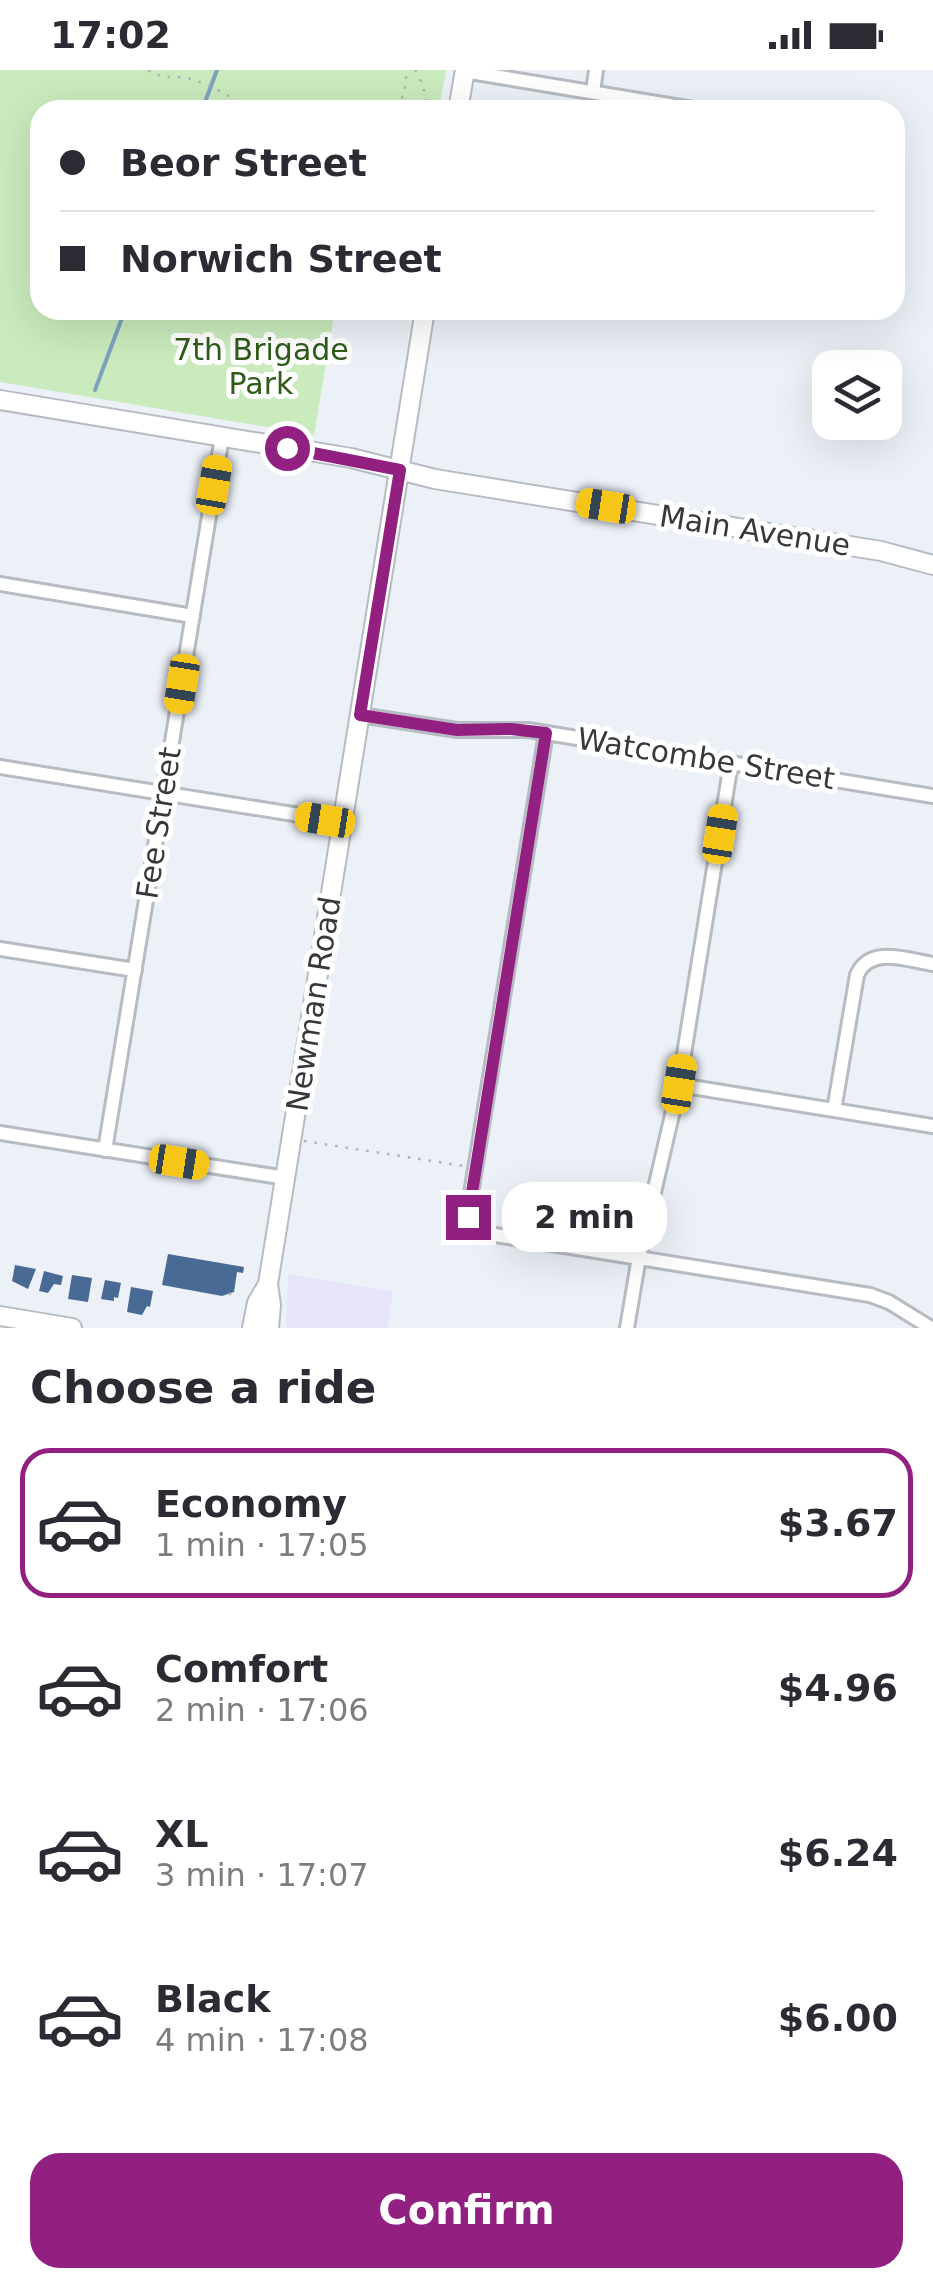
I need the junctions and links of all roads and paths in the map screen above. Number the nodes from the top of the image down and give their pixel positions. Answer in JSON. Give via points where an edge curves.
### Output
{"nodes":[{"id":1,"x":148,"y":70,"type":"edge"},
{"id":2,"x":406,"y":70,"type":"edge"},
{"id":3,"x":415,"y":70,"type":"edge"},
{"id":4,"x":464,"y":70,"type":"edge"},
{"id":5,"x":596,"y":70,"type":"edge"},
{"id":6,"x":593,"y":92,"type":"junction"},
{"id":7,"x":234,"y":100,"type":"edge"},
{"id":8,"x":398,"y":100,"type":"edge"},
{"id":9,"x":425,"y":100,"type":"edge"},
{"id":10,"x":460,"y":100,"type":"edge"},
{"id":11,"x":640,"y":100,"type":"edge"},
{"id":12,"x":424,"y":320,"type":"edge"},
{"id":13,"x":0,"y":400,"type":"edge"},
{"id":14,"x":222,"y":437,"type":"junction"},
{"id":15,"x":400,"y":470,"type":"junction"},
{"id":16,"x":933,"y":565,"type":"edge"},
{"id":17,"x":0,"y":584,"type":"edge"},
{"id":18,"x":193,"y":616,"type":"junction"},
{"id":19,"x":360,"y":715,"type":"junction"},
{"id":20,"x":546,"y":733,"type":"junction"},
{"id":21,"x":731,"y":763,"type":"junction"},
{"id":22,"x":0,"y":767,"type":"edge"},
{"id":23,"x":164,"y":794,"type":"junction"},
{"id":24,"x":933,"y":796,"type":"edge"},
{"id":25,"x":343,"y":822,"type":"junction"},
{"id":26,"x":0,"y":948,"type":"edge"},
{"id":27,"x":933,"y":964,"type":"edge"},
{"id":28,"x":136,"y":970,"type":"junction"},
{"id":29,"x":679,"y":1084,"type":"junction"},
{"id":30,"x":834,"y":1110,"type":"junction"},
{"id":31,"x":933,"y":1126,"type":"edge"},
{"id":32,"x":0,"y":1133,"type":"edge"},
{"id":33,"x":292,"y":1138,"type":"junction"},
{"id":34,"x":105,"y":1150,"type":"junction"},
{"id":35,"x":476,"y":1168,"type":"junction"},
{"id":36,"x":286,"y":1178,"type":"junction"},
{"id":37,"x":639,"y":1257,"type":"junction"},
{"id":38,"x":268,"y":1284,"type":"junction"},
{"id":39,"x":0,"y":1316,"type":"edge"},
{"id":40,"x":72,"y":1328,"type":"edge"},
{"id":41,"x":252,"y":1328,"type":"edge"},
{"id":42,"x":269,"y":1328,"type":"edge"},
{"id":43,"x":627,"y":1328,"type":"edge"},
{"id":44,"x":931,"y":1328,"type":"edge"}],
"edges":[{"from":1,"to":7,"type":"path"},
{"from":2,"to":8,"type":"path"},
{"from":3,"to":9,"type":"path"},
{"from":4,"to":6,"type":"street"},
{"from":4,"to":10,"type":"main road"},
{"from":5,"to":6,"type":"street"},
{"from":6,"to":11,"type":"street"},
{"from":12,"to":15,"type":"main road","name":"Newman Road"},
{"from":13,"to":14,"type":"main road","name":"Main Avenue"},
{"from":14,"to":15,"type":"main road","name":"Main Avenue"},
{"from":14,"to":18,"type":"street","name":"Fee Street"},
{"from":15,"to":16,"type":"main road","name":"Main Avenue"},
{"from":15,"to":19,"type":"main road","name":"Newman Road"},
{"from":17,"to":18,"type":"street"},
{"from":18,"to":23,"type":"street","name":"Fee Street"},
{"from":19,"to":20,"type":"street","name":"Watcombe Street","via":[[457,730]]},
{"from":19,"to":25,"type":"main road","name":"Newman Road"},
{"from":20,"to":21,"type":"street","name":"Watcombe Street"},
{"from":20,"to":35,"type":"street"},
{"from":21,"to":24,"type":"street","name":"Watcombe Street"},
{"from":21,"to":29,"type":"street"},
{"from":22,"to":23,"type":"street"},
{"from":23,"to":25,"type":"street"},
{"from":23,"to":28,"type":"street","name":"Fee Street"},
{"from":25,"to":33,"type":"main road","name":"Newman Road"},
{"from":26,"to":28,"type":"street"},
{"from":27,"to":30,"type":"street","via":[[877,956],[863,962]]},
{"from":28,"to":34,"type":"street","name":"Fee Street"},
{"from":29,"to":30,"type":"street"},
{"from":29,"to":37,"type":"street"},
{"from":30,"to":31,"type":"street"},
{"from":32,"to":34,"type":"street"},
{"from":33,"to":35,"type":"path"},
{"from":33,"to":36,"type":"main road","name":"Newman Road"},
{"from":34,"to":36,"type":"street"},
{"from":35,"to":37,"type":"street","via":[[472,1226]]},
{"from":36,"to":38,"type":"main road","name":"Newman Road"},
{"from":37,"to":43,"type":"street"},
{"from":37,"to":44,"type":"street","via":[[870,1294]]},
{"from":38,"to":41,"type":"main road","name":"Newman Road"},
{"from":38,"to":42,"type":"main road","name":"Newman Road"},
{"from":39,"to":40,"type":"main road"}]}
